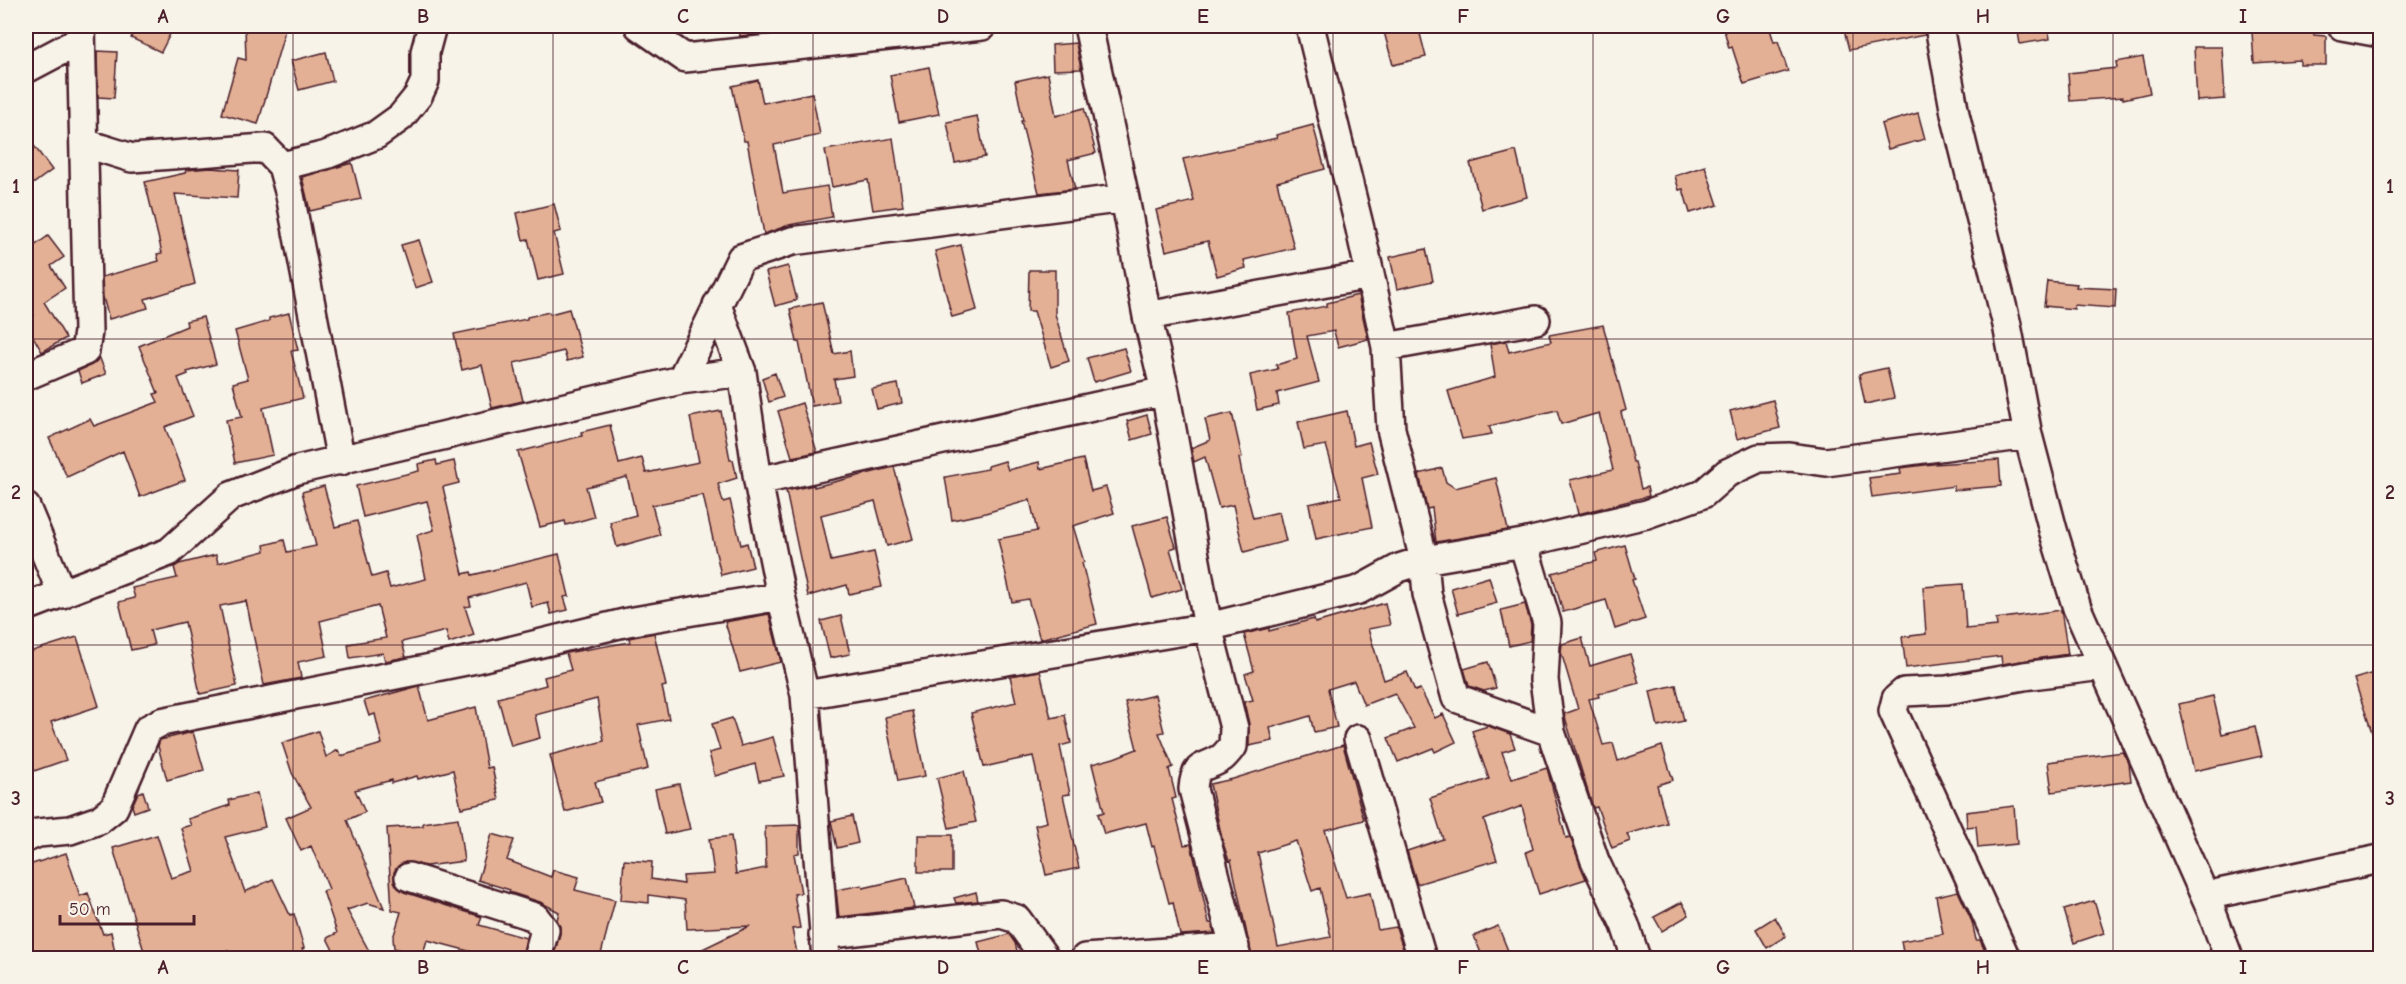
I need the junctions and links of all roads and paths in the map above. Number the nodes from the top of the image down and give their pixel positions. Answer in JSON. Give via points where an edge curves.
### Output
{"nodes":[{"id":1,"x":432,"y":26,"type":"edge"},
{"id":2,"x":639,"y":26,"type":"edge"},
{"id":3,"x":982,"y":26,"type":"edge"},
{"id":4,"x":1088,"y":26,"type":"edge"},
{"id":5,"x":1310,"y":26,"type":"edge"},
{"id":6,"x":1939,"y":26,"type":"edge"},
{"id":7,"x":2342,"y":26,"type":"edge"},
{"id":8,"x":81,"y":33,"type":"edge"},
{"id":9,"x":2380,"y":33,"type":"edge"},
{"id":10,"x":26,"y":69,"type":"edge"},
{"id":11,"x":84,"y":143,"type":"junction"},
{"id":12,"x":282,"y":166,"type":"junction"},
{"id":13,"x":1125,"y":198,"type":"junction"},
{"id":14,"x":1370,"y":275,"type":"junction"},
{"id":15,"x":717,"y":305,"type":"junction"},
{"id":16,"x":1147,"y":316,"type":"junction"},
{"id":17,"x":1536,"y":320,"type":"dead end"},
{"id":18,"x":1386,"y":347,"type":"junction"},
{"id":19,"x":742,"y":372,"type":"junction"},
{"id":20,"x":26,"y":376,"type":"edge"},
{"id":21,"x":681,"y":380,"type":"junction"},
{"id":22,"x":1165,"y":391,"type":"junction"},
{"id":23,"x":2028,"y":435,"type":"junction"},
{"id":24,"x":341,"y":461,"type":"junction"},
{"id":25,"x":758,"y":481,"type":"junction"},
{"id":26,"x":26,"y":507,"type":"edge"},
{"id":27,"x":1523,"y":543,"type":"junction"},
{"id":28,"x":1424,"y":560,"type":"junction"},
{"id":29,"x":62,"y":594,"type":"junction"},
{"id":30,"x":781,"y":596,"type":"junction"},
{"id":31,"x":26,"y":607,"type":"edge"},
{"id":32,"x":1208,"y":627,"type":"junction"},
{"id":33,"x":2102,"y":666,"type":"junction"},
{"id":34,"x":805,"y":695,"type":"junction"},
{"id":35,"x":1551,"y":732,"type":"junction"},
{"id":36,"x":1358,"y":740,"type":"dead end"},
{"id":37,"x":26,"y":838,"type":"edge"},
{"id":38,"x":2380,"y":859,"type":"edge"},
{"id":39,"x":409,"y":877,"type":"dead end"},
{"id":40,"x":2205,"y":896,"type":"junction"},
{"id":41,"x":825,"y":947,"type":"edge"},
{"id":42,"x":1236,"y":953,"type":"edge"},
{"id":43,"x":537,"y":958,"type":"edge"},
{"id":44,"x":1045,"y":958,"type":"edge"},
{"id":45,"x":1085,"y":958,"type":"edge"},
{"id":46,"x":1422,"y":958,"type":"edge"},
{"id":47,"x":1636,"y":958,"type":"edge"},
{"id":48,"x":2006,"y":958,"type":"edge"},
{"id":49,"x":2229,"y":958,"type":"edge"}],
"edges":[{"from":1,"to":12,"type":"street","via":[[425,52],[425,81],[400,117],[376,135]]},
{"from":2,"to":3,"type":"street","via":[[685,58]]},
{"from":4,"to":13,"type":"street"},
{"from":5,"to":14,"type":"street"},
{"from":6,"to":23,"type":"street","via":[[1955,114],[2007,325]]},
{"from":7,"to":9,"type":"street"},
{"from":8,"to":10,"type":"street"},
{"from":8,"to":11,"type":"street"},
{"from":11,"to":12,"type":"street","via":[[132,158],[265,148]]},
{"from":11,"to":20,"type":"street","via":[[88,332],[85,351]]},
{"from":12,"to":24,"type":"street"},
{"from":13,"to":15,"type":"street","via":[[792,242],[741,258]]},
{"from":13,"to":16,"type":"street"},
{"from":14,"to":16,"type":"street"},
{"from":14,"to":18,"type":"street"},
{"from":15,"to":19,"type":"street"},
{"from":15,"to":21,"type":"street"},
{"from":16,"to":22,"type":"street"},
{"from":17,"to":18,"type":"street"},
{"from":18,"to":28,"type":"street","via":[[1391,429]]},
{"from":19,"to":21,"type":"street"},
{"from":19,"to":25,"type":"street"},
{"from":21,"to":24,"type":"street"},
{"from":22,"to":25,"type":"street"},
{"from":22,"to":32,"type":"street"},
{"from":23,"to":27,"type":"street","via":[[1826,462],[1760,458],[1727,473],[1703,494],[1692,498],[1647,514]]},
{"from":23,"to":33,"type":"street","via":[[2077,608]]},
{"from":24,"to":29,"type":"street","via":[[297,470],[231,496],[169,552]]},
{"from":25,"to":30,"type":"street"},
{"from":26,"to":29,"type":"street"},
{"from":27,"to":28,"type":"street"},
{"from":27,"to":35,"type":"street","via":[[1547,623],[1544,680]]},
{"from":28,"to":32,"type":"street","via":[[1399,568],[1359,590]]},
{"from":28,"to":35,"type":"street","via":[[1427,594],[1456,698]]},
{"from":29,"to":31,"type":"street"},
{"from":30,"to":34,"type":"street"},
{"from":30,"to":37,"type":"street","via":[[628,622],[476,659],[161,722],[148,729],[114,808],[99,820],[70,830]]},
{"from":32,"to":34,"type":"street"},
{"from":32,"to":42,"type":"street","via":[[1234,728],[1233,746],[1222,758],[1203,765],[1194,775],[1193,789]]},
{"from":33,"to":40,"type":"street"},
{"from":33,"to":48,"type":"street","via":[[1947,690],[1904,692],[1896,699],[1893,711]]},
{"from":34,"to":41,"type":"street"},
{"from":35,"to":47,"type":"street","via":[[1594,861],[1625,925]]},
{"from":36,"to":46,"type":"street"},
{"from":38,"to":40,"type":"street"},
{"from":39,"to":43,"type":"street","via":[[535,917],[545,930]]},
{"from":40,"to":49,"type":"street"},
{"from":41,"to":44,"type":"street","via":[[1001,914],[1017,919]]},
{"from":42,"to":45,"type":"street"}]}
